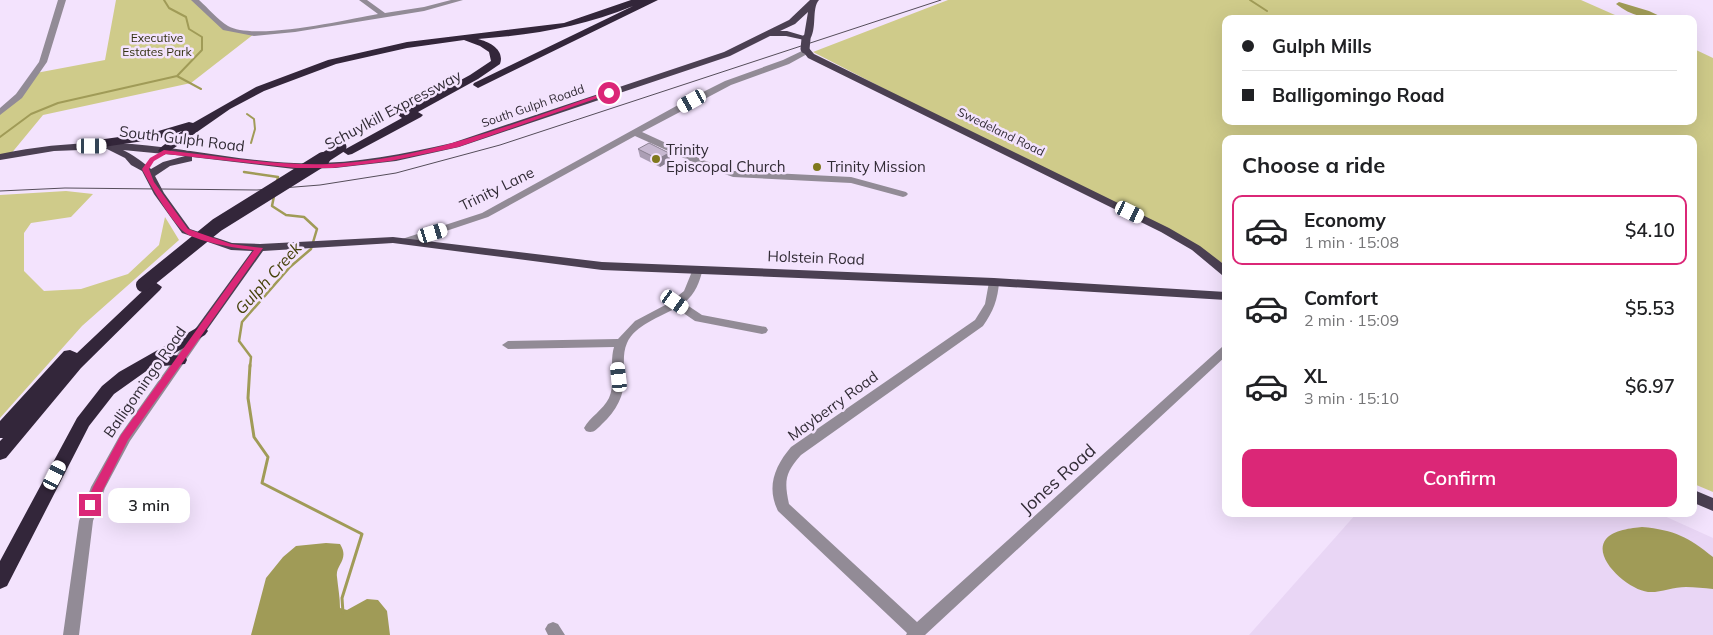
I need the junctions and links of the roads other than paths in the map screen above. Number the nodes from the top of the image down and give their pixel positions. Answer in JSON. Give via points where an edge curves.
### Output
{"nodes":[{"id":1,"x":62,"y":0,"type":"edge"},
{"id":2,"x":195,"y":0,"type":"edge"},
{"id":3,"x":362,"y":0,"type":"edge"},
{"id":4,"x":459,"y":0,"type":"edge"},
{"id":5,"x":641,"y":0,"type":"edge"},
{"id":6,"x":653,"y":0,"type":"edge"},
{"id":7,"x":813,"y":3,"type":"edge"},
{"id":8,"x":383,"y":14,"type":"junction"},
{"id":9,"x":792,"y":22,"type":"junction"},
{"id":10,"x":809,"y":28,"type":"junction"},
{"id":11,"x":768,"y":35,"type":"junction"},
{"id":12,"x":806,"y":38,"type":"junction"},
{"id":13,"x":806,"y":50,"type":"junction"},
{"id":14,"x":818,"y":60,"type":"junction"},
{"id":15,"x":786,"y":62,"type":"junction"},
{"id":16,"x":0,"y":112,"type":"edge"},
{"id":17,"x":404,"y":115,"type":"junction"},
{"id":18,"x":209,"y":118,"type":"junction"},
{"id":19,"x":636,"y":133,"type":"junction"},
{"id":20,"x":83,"y":146,"type":"junction"},
{"id":21,"x":108,"y":146,"type":"junction"},
{"id":22,"x":344,"y":149,"type":"junction"},
{"id":23,"x":164,"y":152,"type":"junction"},
{"id":24,"x":0,"y":157,"type":"edge"},
{"id":25,"x":209,"y":158,"type":"junction"},
{"id":26,"x":271,"y":164,"type":"joint"},
{"id":27,"x":147,"y":173,"type":"junction"},
{"id":28,"x":903,"y":194,"type":"dead end"},
{"id":29,"x":406,"y":241,"type":"junction"},
{"id":30,"x":260,"y":248,"type":"junction"},
{"id":31,"x":698,"y":269,"type":"junction"},
{"id":32,"x":1222,"y":269,"type":"edge"},
{"id":33,"x":994,"y":282,"type":"junction"},
{"id":34,"x":149,"y":286,"type":"junction"},
{"id":35,"x":1222,"y":296,"type":"edge"},
{"id":36,"x":675,"y":302,"type":"junction"},
{"id":37,"x":762,"y":330,"type":"dead end"},
{"id":38,"x":200,"y":331,"type":"junction"},
{"id":39,"x":620,"y":343,"type":"junction"},
{"id":40,"x":508,"y":345,"type":"dead end"},
{"id":41,"x":1222,"y":354,"type":"edge"},
{"id":42,"x":180,"y":360,"type":"junction"},
{"id":43,"x":145,"y":363,"type":"junction"},
{"id":44,"x":590,"y":428,"type":"dead end"},
{"id":45,"x":0,"y":432,"type":"edge"},
{"id":46,"x":0,"y":452,"type":"edge"},
{"id":47,"x":1697,"y":497,"type":"edge"},
{"id":48,"x":1713,"y":505,"type":"edge"},
{"id":49,"x":0,"y":580,"type":"edge"},
{"id":50,"x":916,"y":634,"type":"edge"},
{"id":51,"x":71,"y":635,"type":"edge"}],
"edges":[{"from":1,"to":16,"type":"street","via":[[43,62],[19,96]]},
{"from":2,"to":8,"type":"street","via":[[226,28],[254,34]]},
{"from":3,"to":8,"type":"street"},
{"from":4,"to":8,"type":"street","via":[[424,9]]},
{"from":5,"to":17,"type":"highway","name":"Schuylkill Expressway"},
{"from":5,"to":18,"type":"highway","via":[[559,27],[443,40],[356,56],[302,72],[252,92]]},
{"from":6,"to":22,"type":"highway","name":"Schuylkill Expressway"},
{"from":7,"to":9,"type":"main road"},
{"from":7,"to":10,"type":"main road"},
{"from":9,"to":10,"type":"main road"},
{"from":9,"to":11,"type":"main road","name":"South Gulph Roadd"},
{"from":9,"to":12,"type":"main road"},
{"from":10,"to":12,"type":"main road"},
{"from":11,"to":12,"type":"main road","via":[[787,33]]},
{"from":11,"to":26,"type":"main road","name":"South Gulph Roadd","via":[[727,54],[455,145],[332,166]]},
{"from":12,"to":13,"type":"main road","bridge":true},
{"from":13,"to":14,"type":"main road","name":"Swedeland Road"},
{"from":13,"to":15,"type":"street","name":"Trinity Lane"},
{"from":14,"to":15,"type":"street"},
{"from":14,"to":32,"type":"main road","name":"Swedeland Road","via":[[1165,230],[1196,248]]},
{"from":15,"to":19,"type":"street","name":"Trinity Lane","via":[[728,84]]},
{"from":17,"to":22,"type":"highway","name":"Schuylkill Expressway"},
{"from":17,"to":23,"type":"highway","via":[[491,67],[496,62],[492,48],[469,40],[390,50],[303,76],[230,110],[186,141]]},
{"from":18,"to":20,"type":"highway","via":[[157,135]]},
{"from":18,"to":23,"type":"highway"},
{"from":19,"to":28,"type":"street","via":[[733,174],[851,180]]},
{"from":19,"to":29,"type":"street","name":"Trinity Lane","via":[[485,215]]},
{"from":20,"to":21,"type":"main road","name":"South Gulph Road"},
{"from":20,"to":24,"type":"main road","name":"South Gulph Road"},
{"from":21,"to":23,"type":"main road","name":"South Gulph Road"},
{"from":21,"to":27,"type":"main road","name":"Trinity Lane","via":[[129,156]]},
{"from":22,"to":34,"type":"highway","name":"Schuylkill Expressway"},
{"from":23,"to":25,"type":"main road","name":"South Gulph Road"},
{"from":23,"to":27,"type":"main road","via":[[152,160]]},
{"from":25,"to":26,"type":"main road","name":"South Gulph Road"},
{"from":25,"to":27,"type":"main road","via":[[170,162]]},
{"from":27,"to":30,"type":"main road","name":"Trinity Lane","via":[[186,231],[230,246]]},
{"from":29,"to":30,"type":"main road","name":"Trinity Lane"},
{"from":29,"to":31,"type":"main road","name":"Holstein Road","via":[[602,266]]},
{"from":30,"to":38,"type":"main road","name":"Balligomingo Road"},
{"from":31,"to":33,"type":"main road","name":"Holstein Road"},
{"from":31,"to":36,"type":"street","via":[[688,293]]},
{"from":33,"to":35,"type":"main road","name":"Holstein Road"},
{"from":33,"to":50,"type":"street","name":"Mayberry Road","via":[[990,308],[979,322],[796,451],[781,468],[778,489],[783,507]]},
{"from":34,"to":45,"type":"highway","name":"Schuylkill Expressway","via":[[70,355]]},
{"from":34,"to":46,"type":"highway","name":"Schuylkill Expressway","via":[[75,364]]},
{"from":36,"to":37,"type":"street","via":[[699,318]]},
{"from":36,"to":39,"type":"street","via":[[639,324]]},
{"from":38,"to":42,"type":"street","name":"Balligomingo Road"},
{"from":38,"to":43,"type":"highway"},
{"from":39,"to":40,"type":"street"},
{"from":39,"to":44,"type":"street","via":[[617,395]]},
{"from":41,"to":50,"type":"street","name":"Jones Road"},
{"from":42,"to":43,"type":"highway"},
{"from":42,"to":51,"type":"street","name":"Balligomingo Road","via":[[124,438],[90,505]]},
{"from":43,"to":49,"type":"highway","via":[[108,390],[83,422]]},
{"from":47,"to":48,"type":"main road"}]}
